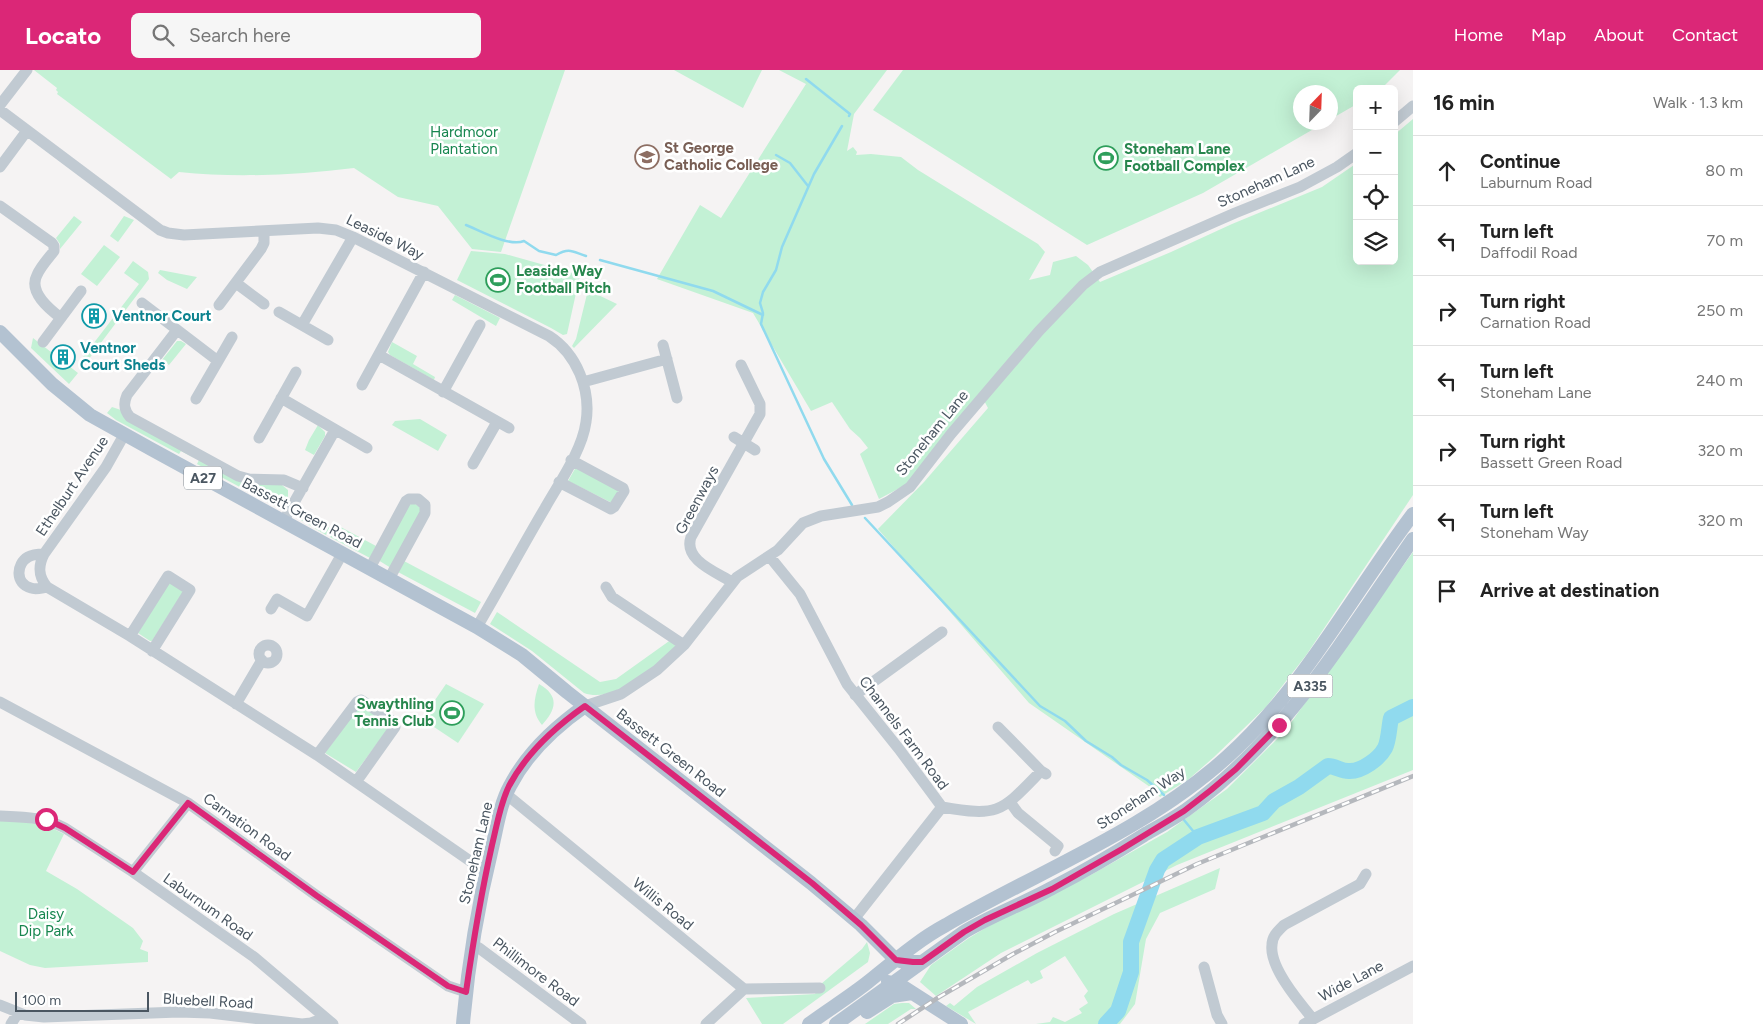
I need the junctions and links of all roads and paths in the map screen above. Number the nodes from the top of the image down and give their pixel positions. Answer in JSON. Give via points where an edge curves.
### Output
{"nodes":[{"id":1,"x":27,"y":70,"type":"edge"},
{"id":2,"x":0,"y":104,"type":"edge"},
{"id":3,"x":1413,"y":106,"type":"edge"},
{"id":4,"x":0,"y":110,"type":"edge"},
{"id":5,"x":1398,"y":119,"type":"edge"},
{"id":6,"x":26,"y":132,"type":"junction"},
{"id":7,"x":1353,"y":156,"type":"edge"},
{"id":8,"x":0,"y":167,"type":"edge"},
{"id":9,"x":0,"y":206,"type":"edge"},
{"id":10,"x":264,"y":232,"type":"junction"},
{"id":11,"x":353,"y":237,"type":"junction"},
{"id":12,"x":424,"y":272,"type":"junction"},
{"id":13,"x":236,"y":283,"type":"junction"},
{"id":14,"x":81,"y":291,"type":"dead end"},
{"id":15,"x":142,"y":303,"type":"dead end"},
{"id":16,"x":264,"y":304,"type":"dead end"},
{"id":17,"x":219,"y":305,"type":"dead end"},
{"id":18,"x":280,"y":312,"type":"dead end"},
{"id":19,"x":61,"y":318,"type":"junction"},
{"id":20,"x":302,"y":325,"type":"junction"},
{"id":21,"x":480,"y":325,"type":"dead end"},
{"id":22,"x":176,"y":330,"type":"junction"},
{"id":23,"x":0,"y":332,"type":"edge"},
{"id":24,"x":232,"y":337,"type":"dead end"},
{"id":25,"x":328,"y":340,"type":"dead end"},
{"id":26,"x":43,"y":342,"type":"dead end"},
{"id":27,"x":664,"y":345,"type":"dead end"},
{"id":28,"x":379,"y":355,"type":"junction"},
{"id":29,"x":667,"y":359,"type":"junction"},
{"id":30,"x":218,"y":361,"type":"junction"},
{"id":31,"x":741,"y":364,"type":"dead end"},
{"id":32,"x":296,"y":372,"type":"dead end"},
{"id":33,"x":583,"y":382,"type":"junction"},
{"id":34,"x":362,"y":385,"type":"dead end"},
{"id":35,"x":443,"y":392,"type":"junction"},
{"id":36,"x":281,"y":398,"type":"junction"},
{"id":37,"x":677,"y":398,"type":"dead end"},
{"id":38,"x":196,"y":399,"type":"dead end"},
{"id":39,"x":497,"y":422,"type":"junction"},
{"id":40,"x":509,"y":428,"type":"dead end"},
{"id":41,"x":335,"y":430,"type":"junction"},
{"id":42,"x":124,"y":434,"type":"junction"},
{"id":43,"x":734,"y":437,"type":"dead end"},
{"id":44,"x":259,"y":438,"type":"dead end"},
{"id":45,"x":744,"y":444,"type":"junction"},
{"id":46,"x":367,"y":448,"type":"dead end"},
{"id":47,"x":755,"y":450,"type":"dead end"},
{"id":48,"x":571,"y":460,"type":"junction"},
{"id":49,"x":473,"y":464,"type":"dead end"},
{"id":50,"x":559,"y":482,"type":"junction"},
{"id":51,"x":303,"y":488,"type":"junction"},
{"id":52,"x":1413,"y":514,"type":"edge"},
{"id":53,"x":283,"y":522,"type":"junction"},
{"id":54,"x":1413,"y":539,"type":"edge"},
{"id":55,"x":44,"y":554,"type":"junction"},
{"id":56,"x":342,"y":554,"type":"junction"},
{"id":57,"x":770,"y":557,"type":"junction"},
{"id":58,"x":370,"y":568,"type":"junction"},
{"id":59,"x":389,"y":579,"type":"junction"},
{"id":60,"x":732,"y":582,"type":"junction"},
{"id":61,"x":47,"y":587,"type":"junction"},
{"id":62,"x":606,"y":587,"type":"dead end"},
{"id":63,"x":271,"y":609,"type":"dead end"},
{"id":64,"x":477,"y":627,"type":"junction"},
{"id":65,"x":927,"y":628,"type":"dead end"},
{"id":66,"x":130,"y":636,"type":"junction"},
{"id":67,"x":684,"y":644,"type":"junction"},
{"id":68,"x":152,"y":651,"type":"junction"},
{"id":69,"x":262,"y":660,"type":"dead end"},
{"id":70,"x":856,"y":695,"type":"junction"},
{"id":71,"x":0,"y":702,"type":"edge"},
{"id":72,"x":236,"y":704,"type":"junction"},
{"id":73,"x":585,"y":706,"type":"junction"},
{"id":74,"x":998,"y":727,"type":"dead end"},
{"id":75,"x":317,"y":755,"type":"junction"},
{"id":76,"x":356,"y":782,"type":"junction"},
{"id":77,"x":506,"y":794,"type":"junction"},
{"id":78,"x":1010,"y":802,"type":"junction"},
{"id":79,"x":188,"y":803,"type":"junction"},
{"id":80,"x":942,"y":807,"type":"junction"},
{"id":81,"x":0,"y":816,"type":"edge"},
{"id":82,"x":1055,"y":851,"type":"dead end"},
{"id":83,"x":133,"y":872,"type":"junction"},
{"id":84,"x":486,"y":872,"type":"junction"},
{"id":85,"x":1366,"y":874,"type":"dead end"},
{"id":86,"x":854,"y":919,"type":"junction"},
{"id":87,"x":473,"y":945,"type":"junction"},
{"id":88,"x":896,"y":960,"type":"junction"},
{"id":89,"x":922,"y":962,"type":"junction"},
{"id":90,"x":1204,"y":964,"type":"dead end"},
{"id":91,"x":1413,"y":966,"type":"edge"},
{"id":92,"x":867,"y":982,"type":"junction"},
{"id":93,"x":894,"y":983,"type":"junction"},
{"id":94,"x":744,"y":988,"type":"junction"},
{"id":95,"x":820,"y":988,"type":"dead end"},
{"id":96,"x":466,"y":992,"type":"junction"},
{"id":97,"x":912,"y":993,"type":"junction"},
{"id":98,"x":0,"y":1005,"type":"edge"},
{"id":99,"x":18,"y":1013,"type":"junction"},
{"id":100,"x":329,"y":1021,"type":"edge"},
{"id":101,"x":1308,"y":1021,"type":"edge"},
{"id":102,"x":11,"y":1024,"type":"edge"},
{"id":103,"x":463,"y":1024,"type":"edge"},
{"id":104,"x":581,"y":1024,"type":"edge"},
{"id":105,"x":706,"y":1024,"type":"edge"},
{"id":106,"x":809,"y":1024,"type":"edge"},
{"id":107,"x":836,"y":1024,"type":"edge"},
{"id":108,"x":850,"y":1024,"type":"edge"},
{"id":109,"x":961,"y":1024,"type":"edge"},
{"id":110,"x":1222,"y":1024,"type":"edge"}],
"edges":[{"from":1,"to":2,"type":"street"},
{"from":3,"to":5,"type":"street"},
{"from":4,"to":6,"type":"street","name":"Leaside Way"},
{"from":6,"to":8,"type":"street"},
{"from":6,"to":10,"type":"street","name":"Leaside Way","via":[[160,230],[184,235]]},
{"from":7,"to":57,"type":"street","name":"Stoneham Lane","via":[[1300,187],[1100,272],[1039,330],[910,487],[878,507],[803,523]]},
{"from":9,"to":19,"type":"street","via":[[54,246],[35,280],[45,304]]},
{"from":10,"to":11,"type":"street","name":"Leaside Way","via":[[324,228]]},
{"from":10,"to":13,"type":"street","via":[[261,250]]},
{"from":11,"to":12,"type":"street","name":"Leaside Way"},
{"from":11,"to":20,"type":"street"},
{"from":12,"to":28,"type":"street"},
{"from":12,"to":33,"type":"street","name":"Leaside Way","via":[[554,338],[571,358]]},
{"from":13,"to":16,"type":"street"},
{"from":13,"to":17,"type":"street"},
{"from":14,"to":19,"type":"street"},
{"from":15,"to":22,"type":"street"},
{"from":18,"to":20,"type":"street"},
{"from":19,"to":26,"type":"street"},
{"from":20,"to":25,"type":"street"},
{"from":21,"to":35,"type":"street"},
{"from":22,"to":30,"type":"street"},
{"from":22,"to":51,"type":"street","via":[[126,395],[124,404],[130,417],[238,476],[284,480]]},
{"from":23,"to":42,"type":"main road","name":"Bassett Green Road","number":"A27","via":[[63,394],[90,415]]},
{"from":24,"to":30,"type":"street"},
{"from":27,"to":29,"type":"street"},
{"from":28,"to":34,"type":"street"},
{"from":28,"to":35,"type":"street"},
{"from":29,"to":33,"type":"street"},
{"from":29,"to":37,"type":"street"},
{"from":30,"to":38,"type":"street"},
{"from":31,"to":45,"type":"street","name":"Greenways","via":[[761,410]]},
{"from":32,"to":36,"type":"street"},
{"from":33,"to":48,"type":"street","name":"Leaside Way","via":[[587,420]]},
{"from":35,"to":39,"type":"street"},
{"from":36,"to":41,"type":"street"},
{"from":36,"to":44,"type":"street"},
{"from":39,"to":40,"type":"street"},
{"from":39,"to":49,"type":"street"},
{"from":41,"to":46,"type":"street"},
{"from":41,"to":51,"type":"street"},
{"from":42,"to":53,"type":"main road","name":"Bassett Green Road","number":"A27"},
{"from":42,"to":55,"type":"street","name":"Ethelburt Avenue","via":[[106,466]]},
{"from":43,"to":45,"type":"street"},
{"from":45,"to":47,"type":"street"},
{"from":45,"to":60,"type":"street","name":"Greenways","via":[[690,541],[694,557]]},
{"from":48,"to":50,"type":"street","name":"Leaside Way"},
{"from":48,"to":50,"type":"street","via":[[624,491],[611,508]]},
{"from":50,"to":64,"type":"street","name":"Leaside Way"},
{"from":51,"to":53,"type":"street"},
{"from":52,"to":88,"type":"main road","name":"Stoneham Way","number":"A335","via":[[1301,674],[1262,722],[1227,757],[1183,792],[1122,832],[945,925]]},
{"from":53,"to":56,"type":"main road","name":"Bassett Green Road","number":"A27"},
{"from":54,"to":89,"type":"main road","number":"A335","via":[[1299,701],[1258,748],[1211,790],[1184,811],[1122,849],[1052,889],[985,920]]},
{"from":55,"to":61,"type":"street","name":"Ethelburt Avenue","via":[[39,568]]},
{"from":55,"to":61,"type":"street","name":"Ethelburt Avenue","via":[[27,558],[18,573],[24,585]]},
{"from":56,"to":58,"type":"main road","name":"Bassett Green Road","number":"A27"},
{"from":56,"to":63,"type":"street","via":[[307,616],[277,599]]},
{"from":57,"to":60,"type":"street","name":"Stoneham Lane"},
{"from":57,"to":70,"type":"street","name":"Channels Farm Road","via":[[800,594],[847,684]]},
{"from":58,"to":59,"type":"main road","name":"Bassett Green Road","number":"A27"},
{"from":58,"to":59,"type":"street","name":"Bassett Green Road","via":[[406,501],[418,499],[425,505],[425,513]]},
{"from":59,"to":64,"type":"main road","name":"Bassett Green Road","number":"A27"},
{"from":60,"to":67,"type":"street","name":"Stoneham Lane"},
{"from":61,"to":66,"type":"street","name":"Ethelburt Avenue"},
{"from":62,"to":67,"type":"street","via":[[612,597]]},
{"from":64,"to":73,"type":"main road","name":"Bassett Green Road","number":"A27","via":[[522,655]]},
{"from":65,"to":70,"type":"street","via":[[938,635]]},
{"from":66,"to":68,"type":"street","name":"Ethelburt Avenue"},
{"from":66,"to":68,"type":"street","via":[[168,576],[190,590]]},
{"from":67,"to":73,"type":"street","name":"Stoneham Lane","via":[[657,670],[621,694]]},
{"from":68,"to":72,"type":"street","name":"Ethelburt Avenue"},
{"from":69,"to":72,"type":"street"},
{"from":70,"to":80,"type":"street","name":"Channels Farm Road"},
{"from":71,"to":79,"type":"street","name":"Carnation Road"},
{"from":72,"to":75,"type":"street","name":"Ethelburt Avenue"},
{"from":73,"to":77,"type":"main road","name":"Stoneham Lane","via":[[543,741],[516,774]]},
{"from":73,"to":86,"type":"main road","name":"Bassett Green Road","number":"A27"},
{"from":74,"to":78,"type":"street","via":[[1044,773]]},
{"from":75,"to":76,"type":"street","name":"Ethelburt Avenue"},
{"from":75,"to":76,"type":"street","via":[[361,700],[394,722],[395,727]]},
{"from":76,"to":84,"type":"street","name":"Ethelburt Avenue"},
{"from":77,"to":84,"type":"main road","name":"Stoneham Lane"},
{"from":77,"to":94,"type":"street","name":"Willis Road"},
{"from":78,"to":80,"type":"street","via":[[986,812]]},
{"from":78,"to":82,"type":"street","via":[[1018,813],[1058,846]]},
{"from":79,"to":83,"type":"street"},
{"from":79,"to":96,"type":"street","name":"Carnation Road","via":[[448,986]]},
{"from":80,"to":86,"type":"street","name":"Channels Farm Road"},
{"from":81,"to":83,"type":"street","name":"Laburnum Road","via":[[54,822]]},
{"from":83,"to":100,"type":"street","name":"Laburnum Road","via":[[254,957]]},
{"from":84,"to":87,"type":"main road","name":"Stoneham Lane"},
{"from":85,"to":101,"type":"street","via":[[1360,884],[1284,925],[1272,943],[1272,957]]},
{"from":86,"to":88,"type":"main road","name":"Bassett Green Road","number":"A27"},
{"from":87,"to":96,"type":"main road","name":"Stoneham Lane"},
{"from":87,"to":104,"type":"street","name":"Phillimore Road"},
{"from":88,"to":89,"type":"main road"},
{"from":88,"to":92,"type":"main road","name":"Stoneham Way","number":"A335"},
{"from":89,"to":93,"type":"main road","number":"A335"},
{"from":90,"to":110,"type":"street"},
{"from":91,"to":101,"type":"street","name":"Wide Lane"},
{"from":92,"to":93,"type":"main road"},
{"from":92,"to":106,"type":"main road","name":"Stoneham Way","number":"A335"},
{"from":93,"to":97,"type":"main road"},
{"from":93,"to":107,"type":"main road","number":"A335"},
{"from":94,"to":95,"type":"street"},
{"from":94,"to":105,"type":"street"},
{"from":96,"to":103,"type":"main road","name":"Stoneham Lane"},
{"from":97,"to":108,"type":"main road","via":[[892,996]]},
{"from":97,"to":109,"type":"main road"},
{"from":98,"to":99,"type":"street","name":"Bluebell Road"},
{"from":99,"to":100,"type":"street","name":"Bluebell Road","via":[[60,1018],[179,1012],[302,1024]]},
{"from":99,"to":102,"type":"street"}]}
